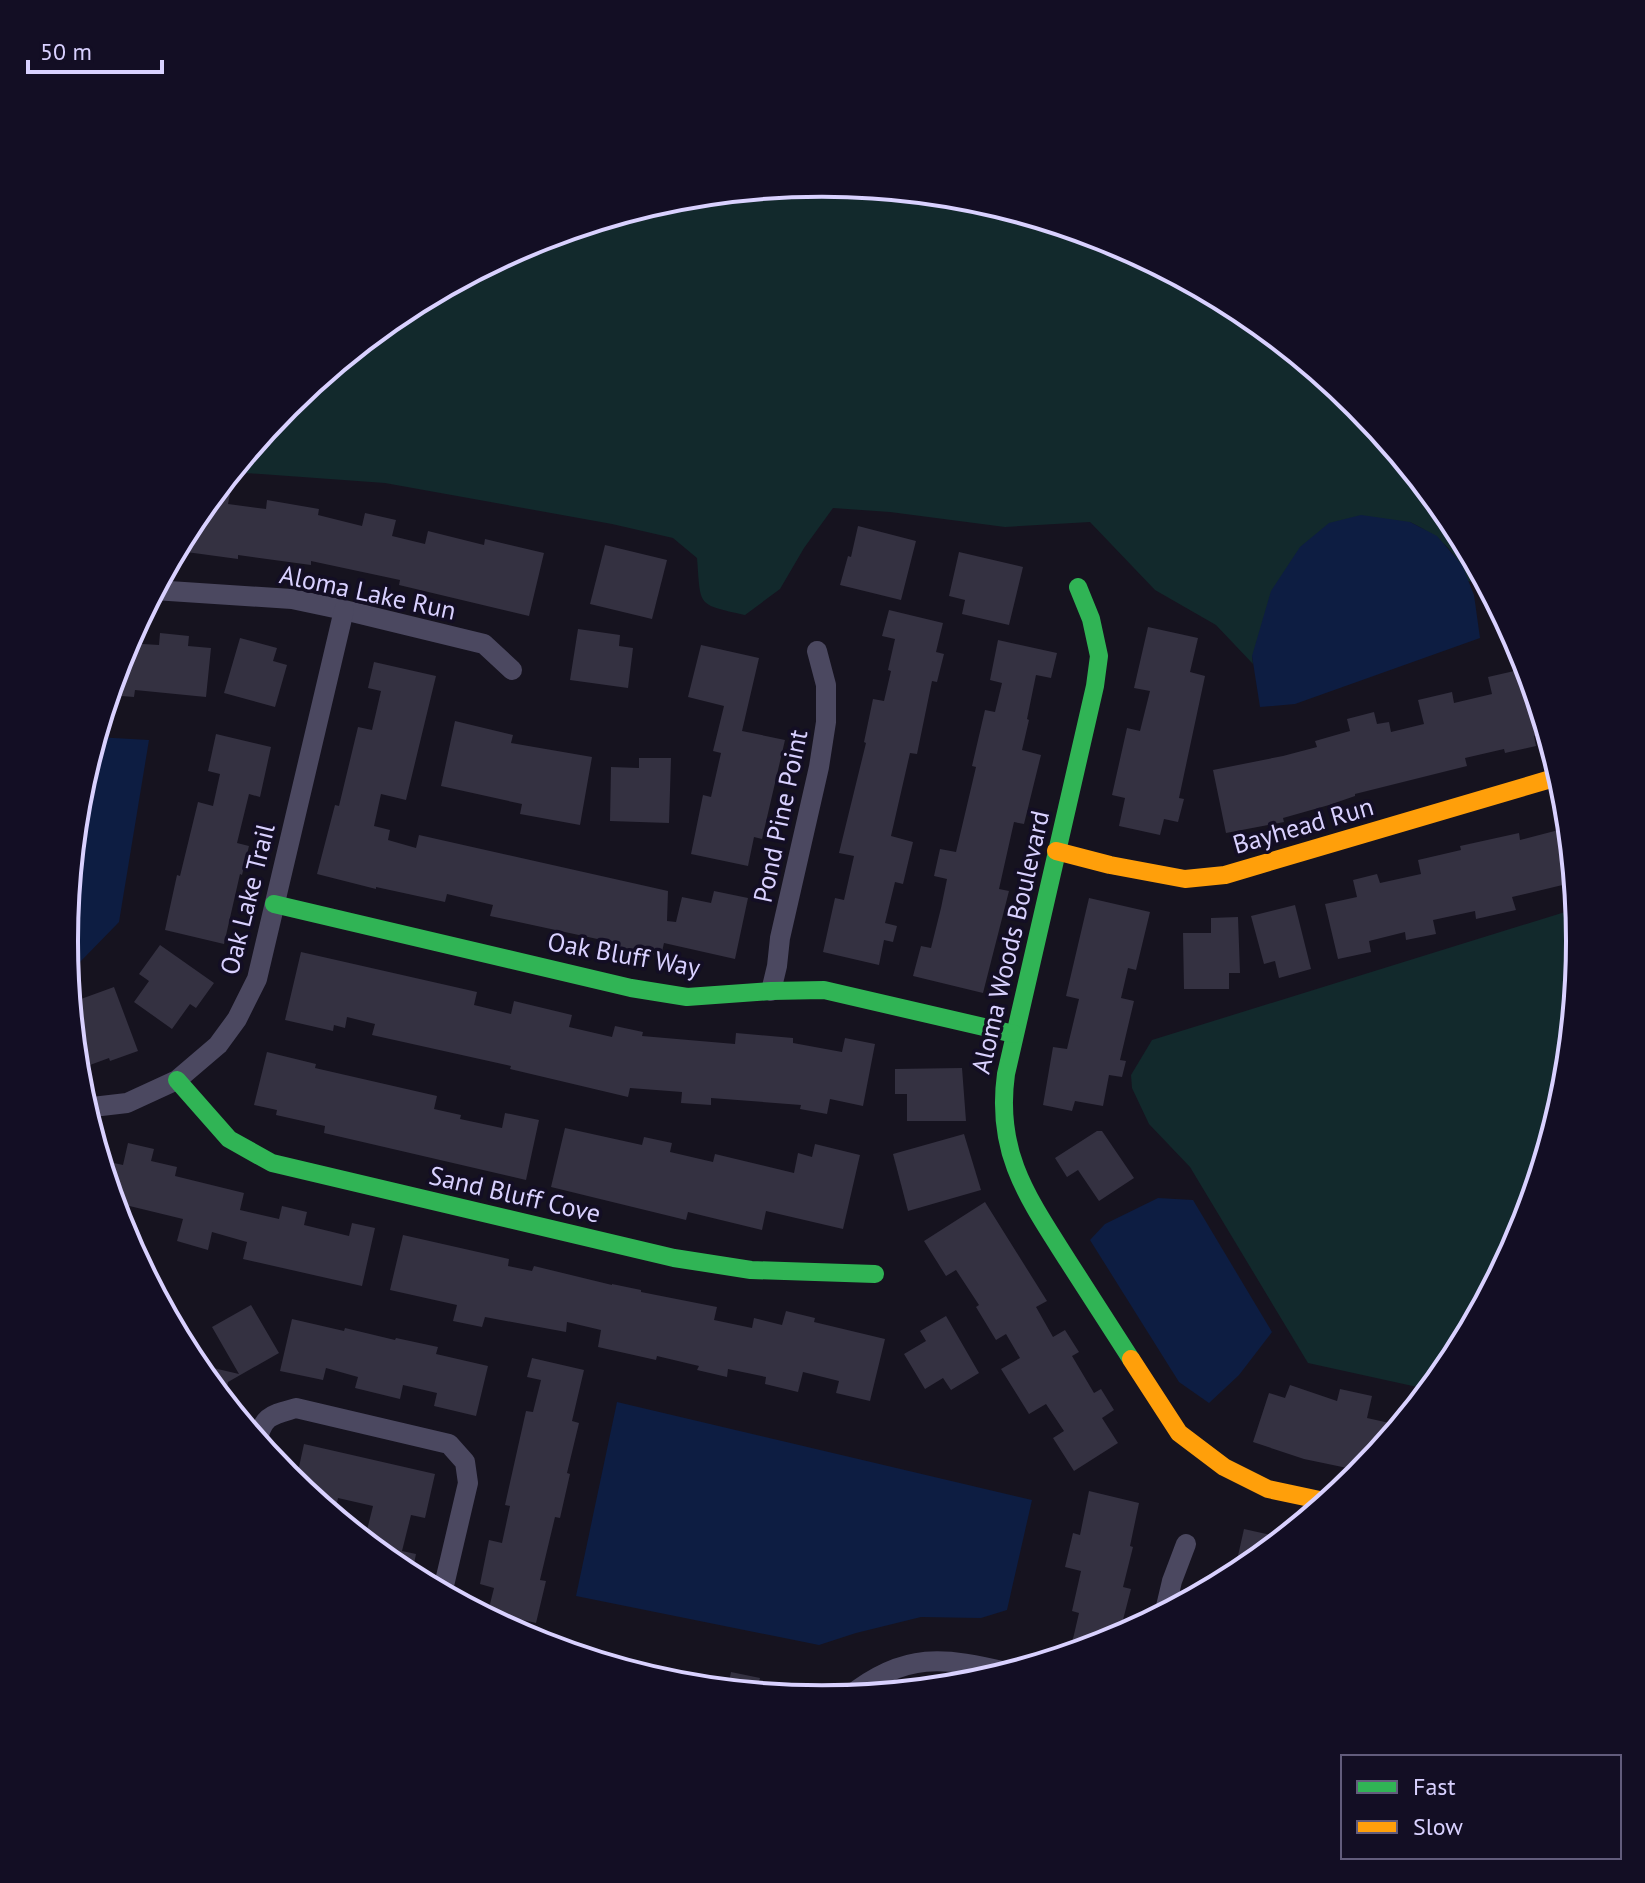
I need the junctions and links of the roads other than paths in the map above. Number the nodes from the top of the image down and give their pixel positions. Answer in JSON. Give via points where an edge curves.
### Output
{"nodes":[{"id":1,"x":1078,"y":587,"type":"dead end"},
{"id":2,"x":166,"y":591,"type":"edge"},
{"id":3,"x":344,"y":610,"type":"junction"},
{"id":4,"x":817,"y":651,"type":"dead end"},
{"id":5,"x":512,"y":670,"type":"dead end"},
{"id":6,"x":1549,"y":779,"type":"edge"},
{"id":7,"x":1056,"y":851,"type":"junction"},
{"id":8,"x":274,"y":904,"type":"junction"},
{"id":9,"x":771,"y":991,"type":"junction"},
{"id":10,"x":1014,"y":1034,"type":"junction"},
{"id":11,"x":177,"y":1080,"type":"junction"},
{"id":12,"x":97,"y":1107,"type":"edge"},
{"id":13,"x":875,"y":1274,"type":"dead end"},
{"id":14,"x":260,"y":1428,"type":"edge"},
{"id":15,"x":1315,"y":1499,"type":"edge"},
{"id":16,"x":1186,"y":1544,"type":"dead end"},
{"id":17,"x":445,"y":1583,"type":"edge"},
{"id":18,"x":1167,"y":1601,"type":"edge"},
{"id":19,"x":986,"y":1668,"type":"edge"},
{"id":20,"x":865,"y":1684,"type":"edge"}],
"edges":[{"from":1,"to":7,"type":"street","name":"Aloma Woods Boulevard","via":[[1099,656]]},
{"from":2,"to":3,"type":"street","name":"Aloma Lake Run","via":[[292,599]]},
{"from":3,"to":5,"type":"street","name":"Aloma Lake Run","via":[[484,644]]},
{"from":3,"to":8,"type":"street","name":"Oak Lake Trail"},
{"from":4,"to":9,"type":"street","name":"Pond Pine Point","via":[[826,685],[826,722]]},
{"from":6,"to":7,"type":"street","name":"Bayhead Run","via":[[1225,875],[1185,879]]},
{"from":7,"to":10,"type":"street","name":"Aloma Woods Boulevard"},
{"from":8,"to":9,"type":"street","name":"Oak Bluff Way","via":[[631,988],[687,997]]},
{"from":8,"to":11,"type":"street","name":"Oak Lake Trail","via":[[257,979],[237,1019],[218,1045]]},
{"from":9,"to":10,"type":"street","name":"Oak Bluff Way","via":[[824,990]]},
{"from":10,"to":15,"type":"street","name":"Aloma Woods Boulevard","via":[[1003,1096],[1004,1124],[1029,1200],[1179,1433],[1224,1467],[1268,1489]]},
{"from":11,"to":12,"type":"street","name":"Oak Lake Trail","via":[[127,1103]]},
{"from":11,"to":13,"type":"street","name":"Sand Bluff Cove","via":[[229,1139],[272,1163],[674,1258],[751,1270]]},
{"from":14,"to":17,"type":"street","via":[[272,1415],[296,1408],[449,1444],[465,1462],[468,1483]]},
{"from":16,"to":18,"type":"street"},
{"from":19,"to":20,"type":"street","via":[[953,1661],[916,1662]]}]}
